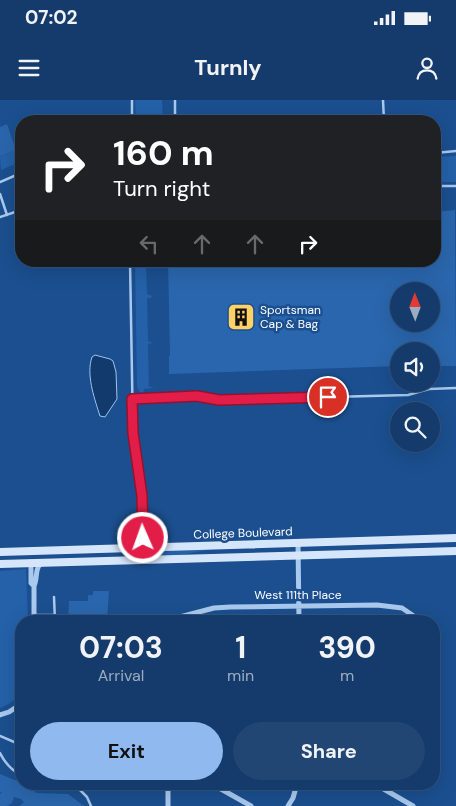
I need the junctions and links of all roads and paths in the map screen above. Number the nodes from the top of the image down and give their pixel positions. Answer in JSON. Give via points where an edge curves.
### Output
{"nodes":[{"id":1,"x":132,"y":100,"type":"edge"},
{"id":2,"x":175,"y":100,"type":"edge"},
{"id":3,"x":383,"y":100,"type":"edge"},
{"id":4,"x":132,"y":115,"type":"edge"},
{"id":5,"x":175,"y":115,"type":"edge"},
{"id":6,"x":384,"y":115,"type":"edge"},
{"id":7,"x":456,"y":151,"type":"edge"},
{"id":8,"x":441,"y":152,"type":"edge"},
{"id":9,"x":15,"y":176,"type":"edge"},
{"id":10,"x":0,"y":182,"type":"edge"},
{"id":11,"x":441,"y":186,"type":"edge"},
{"id":12,"x":456,"y":186,"type":"edge"},
{"id":13,"x":0,"y":194,"type":"edge"},
{"id":14,"x":15,"y":212,"type":"edge"},
{"id":15,"x":7,"y":215,"type":"junction"},
{"id":16,"x":0,"y":217,"type":"edge"},
{"id":17,"x":130,"y":267,"type":"edge"},
{"id":18,"x":456,"y":388,"type":"edge"},
{"id":19,"x":132,"y":399,"type":"junction"},
{"id":20,"x":456,"y":538,"type":"edge"},
{"id":21,"x":298,"y":542,"type":"junction"},
{"id":22,"x":144,"y":547,"type":"junction"},
{"id":23,"x":34,"y":550,"type":"junction"},
{"id":24,"x":456,"y":551,"type":"edge"},
{"id":25,"x":0,"y":552,"type":"edge"},
{"id":26,"x":299,"y":556,"type":"junction"},
{"id":27,"x":36,"y":562,"type":"junction"},
{"id":28,"x":0,"y":564,"type":"edge"},
{"id":29,"x":34,"y":586,"type":"junction"},
{"id":30,"x":54,"y":597,"type":"dead end"},
{"id":31,"x":299,"y":605,"type":"junction"},
{"id":32,"x":34,"y":615,"type":"edge"},
{"id":33,"x":55,"y":615,"type":"edge"},
{"id":34,"x":187,"y":615,"type":"edge"},
{"id":35,"x":299,"y":615,"type":"edge"},
{"id":36,"x":413,"y":615,"type":"edge"},
{"id":37,"x":15,"y":709,"type":"edge"},
{"id":38,"x":0,"y":715,"type":"edge"},
{"id":39,"x":0,"y":736,"type":"edge"},
{"id":40,"x":15,"y":742,"type":"edge"},
{"id":41,"x":0,"y":753,"type":"edge"},
{"id":42,"x":15,"y":772,"type":"edge"},
{"id":43,"x":80,"y":790,"type":"edge"},
{"id":44,"x":168,"y":790,"type":"edge"},
{"id":45,"x":223,"y":790,"type":"edge"},
{"id":46,"x":295,"y":790,"type":"edge"},
{"id":47,"x":385,"y":790,"type":"edge"},
{"id":48,"x":91,"y":806,"type":"edge"},
{"id":49,"x":168,"y":806,"type":"edge"},
{"id":50,"x":251,"y":806,"type":"edge"},
{"id":51,"x":288,"y":806,"type":"edge"},
{"id":52,"x":413,"y":806,"type":"edge"}],
"edges":[{"from":1,"to":4,"type":"lane"},
{"from":2,"to":5,"type":"lane"},
{"from":3,"to":6,"type":"lane"},
{"from":7,"to":8,"type":"lane"},
{"from":9,"to":10,"type":"lane"},
{"from":11,"to":12,"type":"lane"},
{"from":13,"to":15,"type":"lane"},
{"from":14,"to":15,"type":"lane"},
{"from":15,"to":16,"type":"lane"},
{"from":17,"to":19,"type":"lane"},
{"from":18,"to":19,"type":"lane","via":[[429,389],[408,395]]},
{"from":19,"to":22,"type":"lane"},
{"from":20,"to":21,"type":"main road","name":"College Boulevard"},
{"from":21,"to":22,"type":"main road","name":"College Boulevard"},
{"from":21,"to":26,"type":"street"},
{"from":22,"to":23,"type":"main road","name":"College Boulevard"},
{"from":23,"to":25,"type":"main road","name":"College Boulevard"},
{"from":23,"to":27,"type":"street"},
{"from":24,"to":26,"type":"main road","name":"College Boulevard"},
{"from":26,"to":27,"type":"main road","name":"College Boulevard"},
{"from":26,"to":31,"type":"street"},
{"from":27,"to":28,"type":"main road","name":"College Boulevard"},
{"from":27,"to":29,"type":"street"},
{"from":27,"to":29,"type":"street","via":[[31,584]]},
{"from":29,"to":32,"type":"street"},
{"from":30,"to":33,"type":"lane"},
{"from":31,"to":34,"type":"street","name":"West 111th Place","via":[[214,608]]},
{"from":31,"to":35,"type":"street"},
{"from":31,"to":36,"type":"street","name":"West 111th Place","via":[[391,606]]},
{"from":37,"to":38,"type":"street"},
{"from":39,"to":40,"type":"lane"},
{"from":41,"to":42,"type":"lane"},
{"from":43,"to":48,"type":"lane"},
{"from":44,"to":49,"type":"street"},
{"from":45,"to":50,"type":"street"},
{"from":46,"to":51,"type":"street"},
{"from":47,"to":52,"type":"street"}]}
